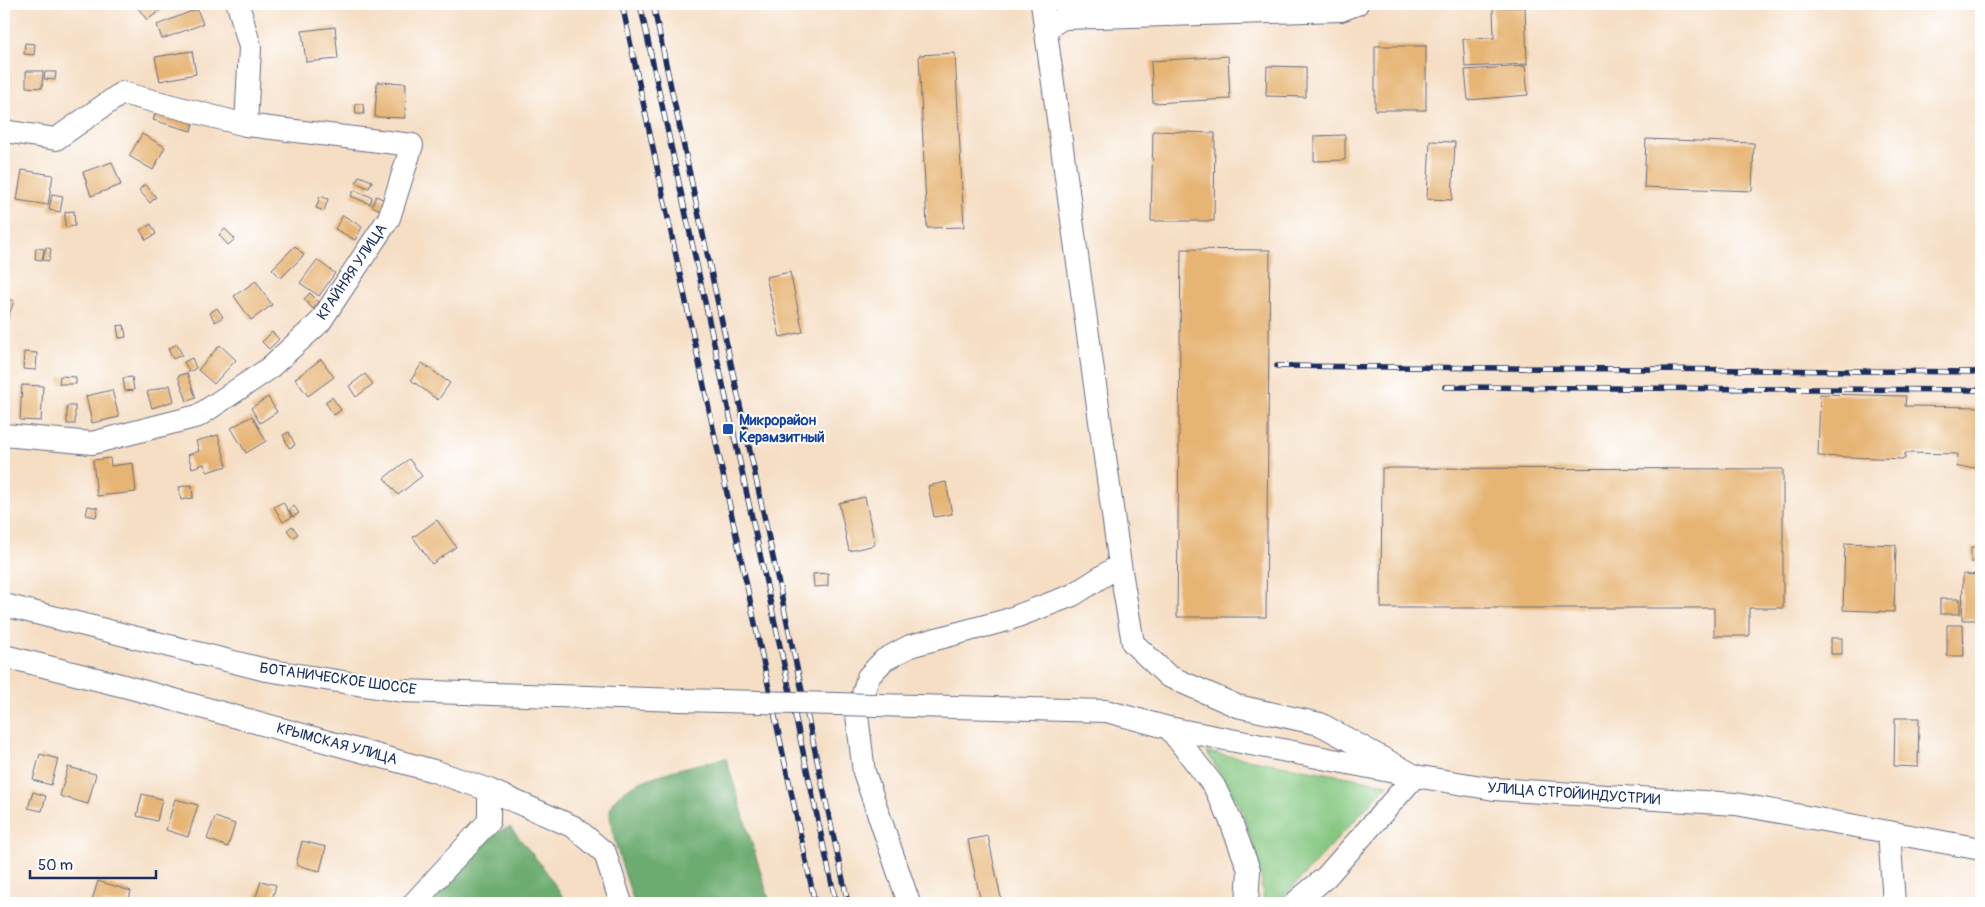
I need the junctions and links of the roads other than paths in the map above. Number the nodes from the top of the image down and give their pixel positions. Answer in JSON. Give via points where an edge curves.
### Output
{"nodes":[{"id":1,"x":238,"y":4,"type":"edge"},
{"id":2,"x":1042,"y":4,"type":"edge"},
{"id":3,"x":1357,"y":4,"type":"edge"},
{"id":4,"x":1045,"y":29,"type":"junction"},
{"id":5,"x":246,"y":125,"type":"junction"},
{"id":6,"x":4,"y":131,"type":"edge"},
{"id":7,"x":4,"y":436,"type":"edge"},
{"id":8,"x":1120,"y":565,"type":"junction"},
{"id":9,"x":4,"y":605,"type":"edge"},
{"id":10,"x":4,"y":656,"type":"edge"},
{"id":11,"x":915,"y":706,"type":"joint"},
{"id":12,"x":1169,"y":728,"type":"junction"},
{"id":13,"x":1415,"y":776,"type":"junction"},
{"id":14,"x":489,"y":790,"type":"junction"},
{"id":15,"x":1889,"y":832,"type":"junction"},
{"id":16,"x":1981,"y":849,"type":"edge"},
{"id":17,"x":1299,"y":902,"type":"edge"},
{"id":18,"x":414,"y":903,"type":"edge"},
{"id":19,"x":621,"y":903,"type":"edge"},
{"id":20,"x":909,"y":903,"type":"edge"},
{"id":21,"x":1247,"y":903,"type":"edge"},
{"id":22,"x":1894,"y":903,"type":"edge"}],
"edges":[{"from":1,"to":5,"type":"street","via":[[250,47]]},
{"from":2,"to":4,"type":"street"},
{"from":3,"to":4,"type":"street","via":[[1341,10],[1063,18]]},
{"from":4,"to":8,"type":"street"},
{"from":5,"to":6,"type":"street","via":[[122,93],[56,139]]},
{"from":5,"to":7,"type":"street","name":"КРАЙНЯЯ УЛИЦА","via":[[412,145],[389,218],[320,322],[267,370],[198,416],[92,443]]},
{"from":8,"to":13,"type":"street","via":[[1134,643],[1168,676],[1237,706],[1320,724]]},
{"from":8,"to":20,"type":"street","via":[[1073,595],[1007,620],[910,646],[884,660],[868,677],[857,715],[864,772]]},
{"from":9,"to":11,"type":"street","name":"БОТАНИЧЕСКОЕ ШОССЕ","bridge":true,"via":[[266,670],[402,691]]},
{"from":10,"to":14,"type":"street","name":"КРЫМСКАЯ УЛИЦА","via":[[434,771]]},
{"from":11,"to":12,"type":"street","name":"УЛИЦА СТРОЙИНДУСТРИИ","via":[[1106,711]]},
{"from":12,"to":13,"type":"street","name":"УЛИЦА СТРОЙИНДУСТРИИ"},
{"from":12,"to":21,"type":"street","via":[[1214,786],[1230,819],[1249,870]]},
{"from":13,"to":15,"type":"street","name":"УЛИЦА СТРОЙИНДУСТРИИ","via":[[1494,790],[1736,804]]},
{"from":13,"to":17,"type":"street","via":[[1326,877]]},
{"from":14,"to":18,"type":"street","via":[[489,821]]},
{"from":14,"to":19,"type":"street","name":"КРЫМСКАЯ УЛИЦА","via":[[574,827],[605,853]]},
{"from":15,"to":16,"type":"street","name":"УЛИЦА СТРОЙИНДУСТРИИ"},
{"from":15,"to":22,"type":"street"}]}
